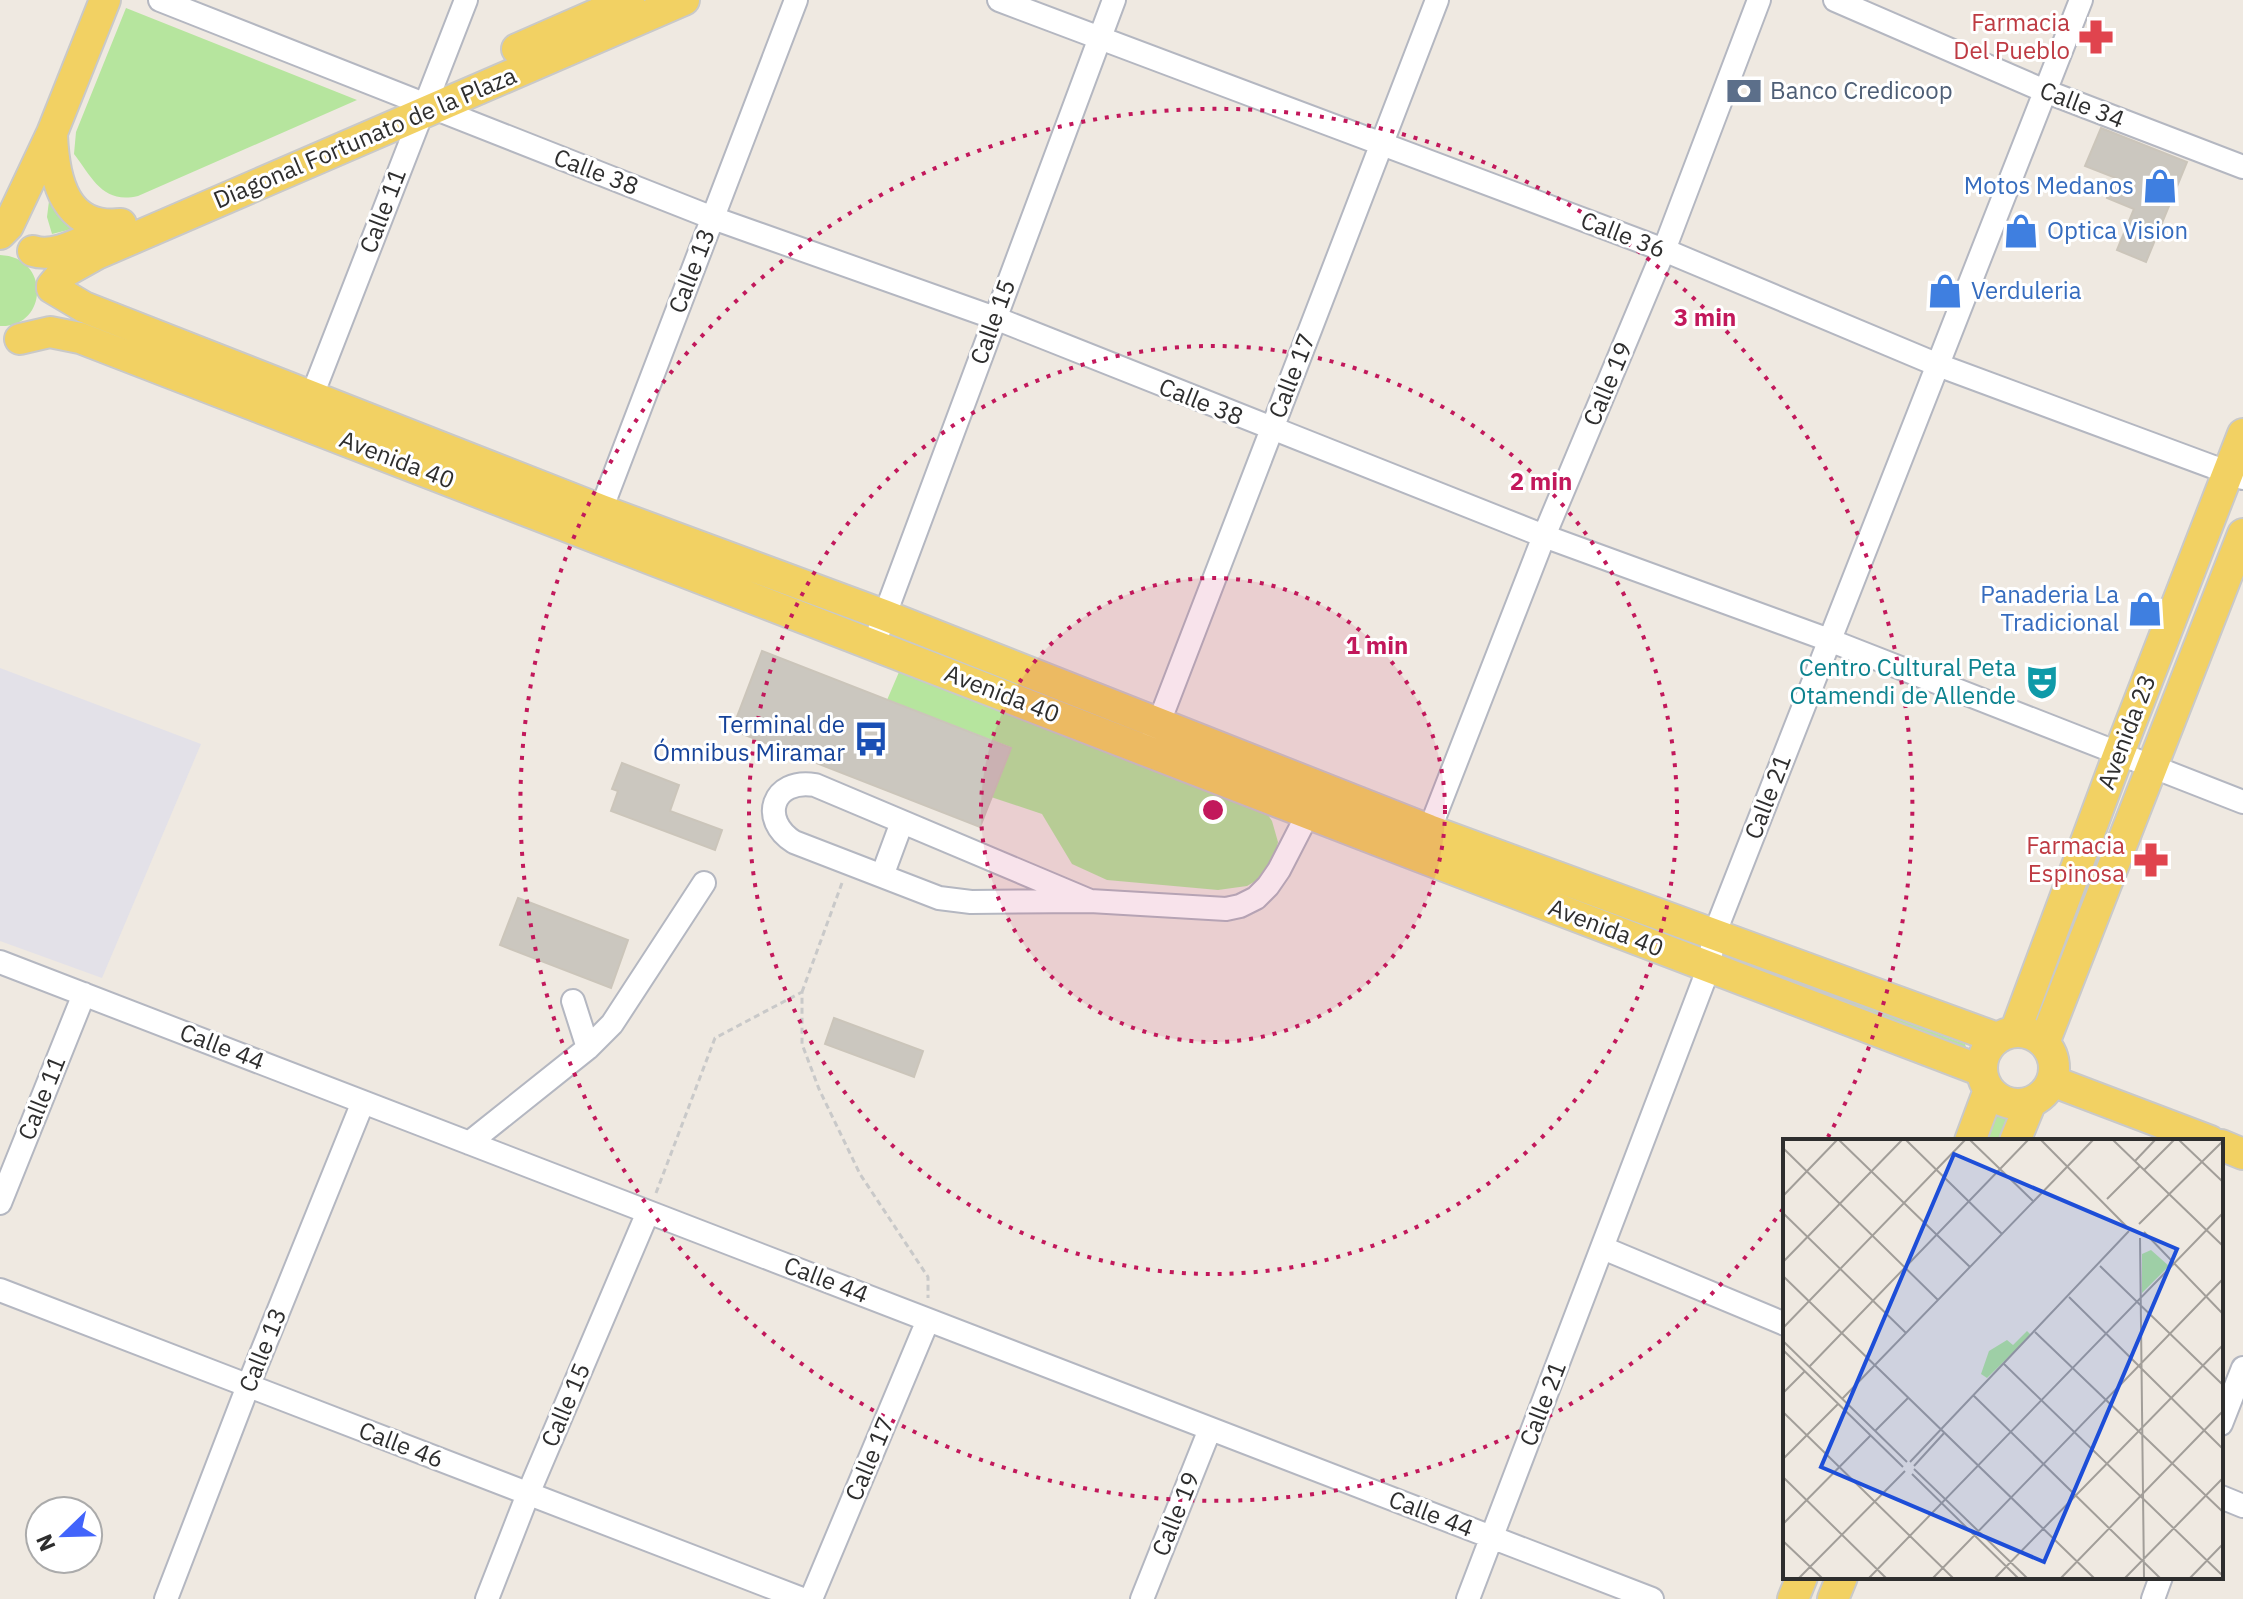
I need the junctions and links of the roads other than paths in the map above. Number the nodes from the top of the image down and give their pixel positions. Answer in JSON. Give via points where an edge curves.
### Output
{"nodes":[{"id":1,"x":105,"y":0,"type":"edge"},
{"id":2,"x":160,"y":0,"type":"edge"},
{"id":3,"x":466,"y":0,"type":"edge"},
{"id":4,"x":629,"y":0,"type":"edge"},
{"id":5,"x":684,"y":0,"type":"edge"},
{"id":6,"x":796,"y":0,"type":"edge"},
{"id":7,"x":999,"y":0,"type":"edge"},
{"id":8,"x":1114,"y":0,"type":"edge"},
{"id":9,"x":1437,"y":0,"type":"edge"},
{"id":10,"x":1759,"y":0,"type":"edge"},
{"id":11,"x":1835,"y":0,"type":"edge"},
{"id":12,"x":2081,"y":0,"type":"edge"},
{"id":13,"x":1100,"y":36,"type":"junction"},
{"id":14,"x":2045,"y":91,"type":"junction"},
{"id":15,"x":423,"y":102,"type":"junction"},
{"id":16,"x":52,"y":133,"type":"junction"},
{"id":17,"x":1381,"y":146,"type":"junction"},
{"id":18,"x":2243,"y":167,"type":"edge"},
{"id":19,"x":713,"y":218,"type":"junction"},
{"id":20,"x":122,"y":224,"type":"junction"},
{"id":21,"x":15,"y":243,"type":"edge"},
{"id":22,"x":1664,"y":250,"type":"junction"},
{"id":23,"x":52,"y":287,"type":"junction"},
{"id":24,"x":995,"y":318,"type":"junction"},
{"id":25,"x":6,"y":342,"type":"edge"},
{"id":26,"x":1938,"y":365,"type":"junction"},
{"id":27,"x":307,"y":410,"type":"junction"},
{"id":28,"x":1271,"y":430,"type":"junction"},
{"id":29,"x":2243,"y":434,"type":"edge"},
{"id":30,"x":2235,"y":475,"type":"edge"},
{"id":31,"x":601,"y":510,"type":"junction"},
{"id":32,"x":573,"y":529,"type":"junction"},
{"id":33,"x":2243,"y":534,"type":"edge"},
{"id":34,"x":1544,"y":536,"type":"junction"},
{"id":35,"x":884,"y":615,"type":"junction"},
{"id":36,"x":1829,"y":640,"type":"junction"},
{"id":37,"x":874,"y":644,"type":"junction"},
{"id":38,"x":1152,"y":738,"type":"junction"},
{"id":39,"x":2119,"y":753,"type":"junction"},
{"id":40,"x":2152,"y":765,"type":"junction"},
{"id":41,"x":1314,"y":801,"type":"junction"},
{"id":42,"x":2243,"y":802,"type":"edge"},
{"id":43,"x":902,"y":822,"type":"junction"},
{"id":44,"x":1424,"y":843,"type":"junction"},
{"id":45,"x":882,"y":876,"type":"junction"},
{"id":46,"x":704,"y":883,"type":"dead end"},
{"id":47,"x":1090,"y":901,"type":"junction"},
{"id":48,"x":1714,"y":935,"type":"junction"},
{"id":49,"x":0,"y":962,"type":"edge"},
{"id":50,"x":1709,"y":967,"type":"junction"},
{"id":51,"x":84,"y":994,"type":"junction"},
{"id":52,"x":573,"y":1001,"type":"dead end"},
{"id":53,"x":2006,"y":1035,"type":"junction"},
{"id":54,"x":2044,"y":1043,"type":"junction"},
{"id":55,"x":588,"y":1048,"type":"junction"},
{"id":56,"x":1986,"y":1080,"type":"junction"},
{"id":57,"x":2041,"y":1091,"type":"junction"},
{"id":58,"x":363,"y":1102,"type":"junction"},
{"id":59,"x":1971,"y":1139,"type":"edge"},
{"id":60,"x":2016,"y":1139,"type":"edge"},
{"id":61,"x":2203,"y":1139,"type":"edge"},
{"id":62,"x":469,"y":1143,"type":"junction"},
{"id":63,"x":2223,"y":1146,"type":"edge"},
{"id":64,"x":2243,"y":1154,"type":"edge"},
{"id":65,"x":0,"y":1203,"type":"edge"},
{"id":66,"x":648,"y":1212,"type":"junction"},
{"id":67,"x":1603,"y":1248,"type":"junction"},
{"id":68,"x":0,"y":1290,"type":"edge"},
{"id":69,"x":928,"y":1320,"type":"junction"},
{"id":70,"x":1783,"y":1323,"type":"edge"},
{"id":71,"x":2243,"y":1368,"type":"edge"},
{"id":72,"x":248,"y":1386,"type":"junction"},
{"id":73,"x":2223,"y":1419,"type":"edge"},
{"id":74,"x":1210,"y":1429,"type":"junction"},
{"id":75,"x":528,"y":1494,"type":"junction"},
{"id":76,"x":2223,"y":1498,"type":"edge"},
{"id":77,"x":2243,"y":1506,"type":"edge"},
{"id":78,"x":1492,"y":1537,"type":"junction"},
{"id":79,"x":1801,"y":1579,"type":"edge"},
{"id":80,"x":1841,"y":1579,"type":"edge"},
{"id":81,"x":2160,"y":1579,"type":"edge"},
{"id":82,"x":166,"y":1599,"type":"edge"},
{"id":83,"x":487,"y":1599,"type":"edge"},
{"id":84,"x":802,"y":1599,"type":"edge"},
{"id":85,"x":811,"y":1599,"type":"edge"},
{"id":86,"x":1142,"y":1599,"type":"edge"},
{"id":87,"x":1468,"y":1599,"type":"edge"},
{"id":88,"x":1652,"y":1599,"type":"edge"},
{"id":89,"x":1793,"y":1599,"type":"edge"},
{"id":90,"x":1833,"y":1599,"type":"edge"},
{"id":91,"x":2153,"y":1599,"type":"edge"}],
"edges":[{"from":1,"to":16,"type":"main road"},
{"from":2,"to":15,"type":"street","name":"Calle 38"},
{"from":3,"to":15,"type":"street","name":"Calle 11"},
{"from":4,"to":15,"type":"main road","name":"Diagonal Fortunato de la Plaza"},
{"from":5,"to":15,"type":"main road","name":"Diagonal Fortunato de la Plaza"},
{"from":6,"to":19,"type":"street","name":"Calle 13"},
{"from":7,"to":13,"type":"street","name":"Calle 36"},
{"from":8,"to":13,"type":"street","name":"Calle 15"},
{"from":9,"to":17,"type":"street","name":"Calle 17"},
{"from":10,"to":22,"type":"street","name":"Calle 19"},
{"from":11,"to":14,"type":"street","name":"Calle 34"},
{"from":12,"to":14,"type":"street","name":"Calle 21"},
{"from":13,"to":17,"type":"street","name":"Calle 36"},
{"from":13,"to":24,"type":"street","name":"Calle 15"},
{"from":14,"to":18,"type":"street","name":"Calle 34"},
{"from":14,"to":26,"type":"street","name":"Calle 21"},
{"from":15,"to":19,"type":"street","name":"Calle 38"},
{"from":15,"to":20,"type":"main road","name":"Diagonal Fortunato de la Plaza"},
{"from":15,"to":23,"type":"main road","name":"Diagonal Fortunato de la Plaza","via":[[97,254],[63,273]]},
{"from":15,"to":27,"type":"street","name":"Calle 11"},
{"from":16,"to":20,"type":"main road","via":[[56,177],[74,210],[96,225]]},
{"from":16,"to":21,"type":"main road","via":[[24,236]]},
{"from":17,"to":22,"type":"street","name":"Calle 36"},
{"from":17,"to":28,"type":"street","name":"Calle 17"},
{"from":19,"to":24,"type":"street","name":"Calle 38"},
{"from":19,"to":31,"type":"street","name":"Calle 13"},
{"from":20,"to":21,"type":"main road","name":"Diagonal Fortunato de la Plaza","via":[[46,253]]},
{"from":21,"to":23,"type":"main road","via":[[42,260]]},
{"from":22,"to":26,"type":"street","name":"Calle 36"},
{"from":22,"to":34,"type":"street","name":"Calle 19"},
{"from":23,"to":25,"type":"main road","via":[[40,324]]},
{"from":23,"to":27,"type":"main road","name":"Avenida 40","via":[[84,307]]},
{"from":24,"to":28,"type":"street","name":"Calle 38"},
{"from":24,"to":35,"type":"street","name":"Calle 15"},
{"from":25,"to":27,"type":"main road","name":"Avenida 40","via":[[65,333]]},
{"from":26,"to":30,"type":"street","name":"Calle 36"},
{"from":26,"to":36,"type":"street","name":"Calle 21"},
{"from":27,"to":31,"type":"main road","name":"Avenida 40"},
{"from":27,"to":32,"type":"main road","name":"Avenida 40"},
{"from":28,"to":34,"type":"street","name":"Calle 38"},
{"from":28,"to":38,"type":"street","name":"Calle 17"},
{"from":29,"to":30,"type":"main road","name":"Avenida 23"},
{"from":30,"to":39,"type":"main road","name":"Avenida 23"},
{"from":31,"to":32,"type":"street"},
{"from":31,"to":35,"type":"main road","name":"Avenida 40"},
{"from":32,"to":37,"type":"main road","name":"Avenida 40"},
{"from":33,"to":40,"type":"main road","name":"Avenida 23"},
{"from":34,"to":36,"type":"street","name":"Calle 38"},
{"from":34,"to":44,"type":"street","name":"Calle 19"},
{"from":35,"to":37,"type":"street","name":"Calle 15"},
{"from":35,"to":38,"type":"main road","name":"Avenida 40"},
{"from":36,"to":39,"type":"street","name":"Calle 38"},
{"from":36,"to":48,"type":"street","name":"Calle 21"},
{"from":37,"to":38,"type":"main road","name":"Avenida 40"},
{"from":38,"to":41,"type":"main road","name":"Avenida 40"},
{"from":39,"to":40,"type":"street","name":"Calle 38"},
{"from":39,"to":53,"type":"main road","name":"Avenida 23"},
{"from":40,"to":42,"type":"street","name":"Calle 38"},
{"from":40,"to":54,"type":"main road","name":"Avenida 23"},
{"from":41,"to":44,"type":"main road","name":"Avenida 40"},
{"from":41,"to":47,"type":"street","via":[[1268,886],[1240,906]]},
{"from":43,"to":45,"type":"street"},
{"from":43,"to":45,"type":"street","via":[[803,783],[780,792],[774,801],[773,813],[787,838]]},
{"from":43,"to":47,"type":"street"},
{"from":44,"to":48,"type":"main road","name":"Avenida 40"},
{"from":44,"to":50,"type":"main road","name":"Avenida 40"},
{"from":45,"to":47,"type":"street","via":[[939,898],[971,902]]},
{"from":46,"to":55,"type":"street","via":[[612,1024]]},
{"from":48,"to":50,"type":"street","name":"Calle 21"},
{"from":48,"to":53,"type":"main road","name":"Avenida 40"},
{"from":49,"to":51,"type":"street","name":"Calle 44"},
{"from":50,"to":56,"type":"main road","name":"Avenida 40"},
{"from":50,"to":67,"type":"street","name":"Calle 21"},
{"from":51,"to":58,"type":"street","name":"Calle 44"},
{"from":51,"to":65,"type":"street","name":"Calle 11"},
{"from":52,"to":55,"type":"street"},
{"from":53,"to":54,"type":"main road","name":"Avenida 40","via":[[2036,1037]]},
{"from":53,"to":56,"type":"main road","via":[[1985,1053]]},
{"from":54,"to":57,"type":"main road","via":[[2053,1061]]},
{"from":55,"to":62,"type":"street"},
{"from":56,"to":57,"type":"main road","name":"Avenida 40","via":[[2008,1103]]},
{"from":56,"to":59,"type":"main road"},
{"from":57,"to":60,"type":"main road"},
{"from":57,"to":61,"type":"main road","name":"Avenida 40"},
{"from":58,"to":62,"type":"street","name":"Calle 44"},
{"from":58,"to":72,"type":"street","name":"Calle 13"},
{"from":62,"to":66,"type":"street","name":"Calle 44"},
{"from":63,"to":64,"type":"main road"},
{"from":66,"to":69,"type":"street","name":"Calle 44"},
{"from":66,"to":75,"type":"street","name":"Calle 15"},
{"from":67,"to":70,"type":"street"},
{"from":67,"to":78,"type":"street","name":"Calle 21"},
{"from":68,"to":72,"type":"street","name":"Calle 46"},
{"from":69,"to":74,"type":"street","name":"Calle 44"},
{"from":69,"to":85,"type":"street","name":"Calle 17"},
{"from":71,"to":73,"type":"street"},
{"from":72,"to":75,"type":"street","name":"Calle 46"},
{"from":72,"to":82,"type":"street","name":"Calle 13"},
{"from":74,"to":78,"type":"street","name":"Calle 44"},
{"from":74,"to":86,"type":"street","name":"Calle 19"},
{"from":75,"to":83,"type":"street","name":"Calle 15"},
{"from":75,"to":84,"type":"street","name":"Calle 46"},
{"from":76,"to":77,"type":"street"},
{"from":78,"to":87,"type":"street","name":"Calle 21"},
{"from":78,"to":88,"type":"street","name":"Calle 44"},
{"from":79,"to":89,"type":"main road"},
{"from":80,"to":90,"type":"main road"},
{"from":81,"to":91,"type":"street"}]}
